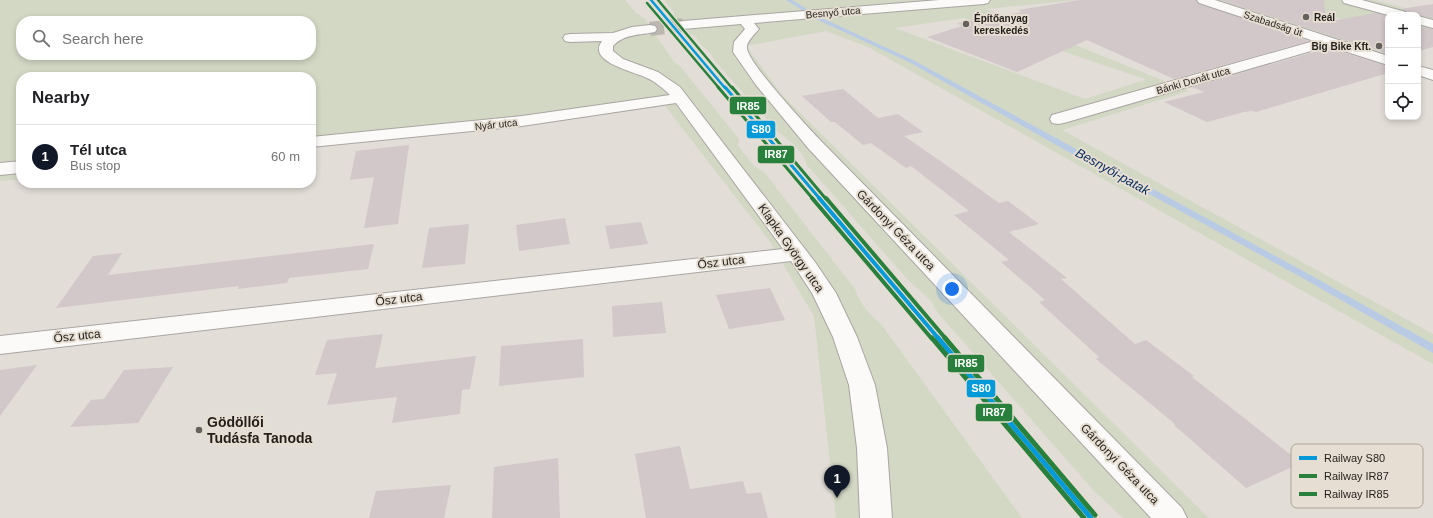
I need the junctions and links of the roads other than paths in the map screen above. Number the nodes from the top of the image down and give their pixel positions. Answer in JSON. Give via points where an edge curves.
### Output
{"nodes":[{"id":1,"x":984,"y":0,"type":"edge"},
{"id":2,"x":1203,"y":0,"type":"edge"},
{"id":3,"x":1348,"y":0,"type":"edge"},
{"id":4,"x":1390,"y":12,"type":"edge"},
{"id":5,"x":744,"y":19,"type":"junction"},
{"id":6,"x":1421,"y":21,"type":"edge"},
{"id":7,"x":1433,"y":24,"type":"edge"},
{"id":8,"x":683,"y":25,"type":"tunnel mouth"},
{"id":9,"x":650,"y":28,"type":"tunnel mouth"},
{"id":10,"x":616,"y":37,"type":"junction"},
{"id":11,"x":570,"y":38,"type":"dead end"},
{"id":12,"x":1329,"y":41,"type":"junction"},
{"id":13,"x":1385,"y":60,"type":"edge"},
{"id":14,"x":1421,"y":71,"type":"edge"},
{"id":15,"x":1433,"y":75,"type":"edge"},
{"id":16,"x":680,"y":98,"type":"junction"},
{"id":17,"x":1058,"y":119,"type":"dead end"},
{"id":18,"x":316,"y":142,"type":"edge"},
{"id":19,"x":16,"y":167,"type":"edge"},
{"id":20,"x":0,"y":169,"type":"edge"},
{"id":21,"x":798,"y":254,"type":"junction"},
{"id":22,"x":0,"y":345,"type":"edge"},
{"id":23,"x":876,"y":518,"type":"edge"},
{"id":24,"x":1171,"y":518,"type":"edge"}],
"edges":[{"from":1,"to":5,"type":"street","name":"Besnyő utca"},
{"from":2,"to":12,"type":"street","name":"Szabadság út"},
{"from":3,"to":4,"type":"street"},
{"from":5,"to":8,"type":"street","name":"Besnyő utca"},
{"from":5,"to":24,"type":"street","name":"Gárdonyi Géza utca","via":[[752,29],[740,42],[740,52],[761,82],[814,144]]},
{"from":6,"to":7,"type":"street"},
{"from":9,"to":10,"type":"street"},
{"from":10,"to":11,"type":"street"},
{"from":10,"to":16,"type":"street","name":"Klapka György utca","via":[[606,45],[606,53],[613,59],[665,82]]},
{"from":12,"to":13,"type":"street","name":"Szabadság út"},
{"from":12,"to":17,"type":"street","name":"Bánki Donát utca"},
{"from":14,"to":15,"type":"street"},
{"from":16,"to":18,"type":"street","name":"Nyár utca","via":[[522,121]]},
{"from":16,"to":21,"type":"street","name":"Klapka György utca"},
{"from":19,"to":20,"type":"street"},
{"from":21,"to":22,"type":"street","name":"Ősz utca"},
{"from":21,"to":23,"type":"street","name":"Klapka György utca","via":[[824,294],[845,337],[862,385],[872,448]]}]}
